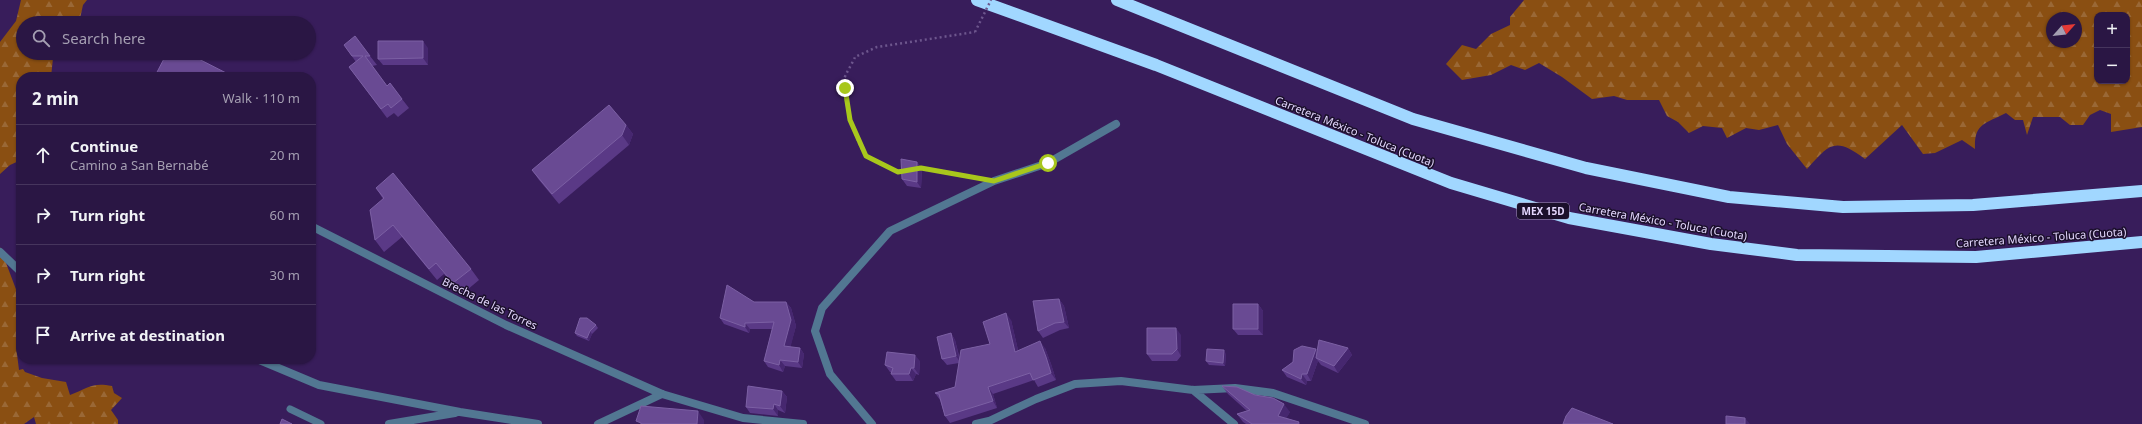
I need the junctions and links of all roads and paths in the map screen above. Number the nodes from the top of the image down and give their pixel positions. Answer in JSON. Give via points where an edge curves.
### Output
{"nodes":[{"id":1,"x":977,"y":0,"type":"edge"},
{"id":2,"x":991,"y":0,"type":"edge"},
{"id":3,"x":1117,"y":0,"type":"edge"},
{"id":4,"x":1116,"y":124,"type":"dead end"},
{"id":5,"x":994,"y":181,"type":"junction"},
{"id":6,"x":2142,"y":191,"type":"edge"},
{"id":7,"x":316,"y":229,"type":"edge"},
{"id":8,"x":2142,"y":242,"type":"edge"},
{"id":9,"x":2142,"y":247,"type":"edge"},
{"id":10,"x":2090,"y":248,"type":"junction"},
{"id":11,"x":0,"y":252,"type":"edge"},
{"id":12,"x":16,"y":267,"type":"edge"},
{"id":13,"x":269,"y":364,"type":"edge"},
{"id":14,"x":1193,"y":390,"type":"junction"},
{"id":15,"x":662,"y":394,"type":"junction"},
{"id":16,"x":290,"y":409,"type":"dead end"},
{"id":17,"x":460,"y":412,"type":"junction"},
{"id":18,"x":616,"y":421,"type":"edge"},
{"id":19,"x":321,"y":424,"type":"edge"},
{"id":20,"x":389,"y":424,"type":"edge"},
{"id":21,"x":538,"y":424,"type":"edge"},
{"id":22,"x":598,"y":424,"type":"edge"},
{"id":23,"x":803,"y":424,"type":"edge"},
{"id":24,"x":872,"y":424,"type":"edge"},
{"id":25,"x":976,"y":424,"type":"edge"},
{"id":26,"x":1234,"y":424,"type":"edge"},
{"id":27,"x":1364,"y":424,"type":"edge"}],
"edges":[{"from":1,"to":10,"type":"highway","name":"Carretera México - Toluca (Cuota)","number":"MEX 15D","via":[[1156,65],[1451,183],[1569,218],[1711,244],[1797,255],[1976,257]]},
{"from":2,"to":5,"type":"path","bridge":true,"via":[[975,32],[877,46],[855,56],[846,75],[845,88],[850,120],[866,156],[898,172],[921,168]]},
{"from":3,"to":6,"type":"highway","via":[[1413,119],[1586,168],[1729,197],[1843,207],[1974,205]]},
{"from":4,"to":5,"type":"street","via":[[1048,163]]},
{"from":5,"to":24,"type":"street","via":[[890,231],[822,308],[815,331],[830,374]]},
{"from":7,"to":15,"type":"street","name":"Brecha de las Torres","via":[[506,326]]},
{"from":8,"to":10,"type":"highway","name":"Carretera México - Toluca (Cuota)","number":"MEX 15D"},
{"from":9,"to":10,"type":"lane"},
{"from":11,"to":12,"type":"street"},
{"from":13,"to":17,"type":"street","via":[[319,385]]},
{"from":14,"to":25,"type":"street","via":[[1121,381],[1075,384],[989,421]]},
{"from":14,"to":26,"type":"street"},
{"from":14,"to":27,"type":"street","via":[[1235,388],[1273,394]]},
{"from":15,"to":18,"type":"street"},
{"from":15,"to":23,"type":"street","name":"Brecha de las Torres","via":[[743,418]]},
{"from":16,"to":19,"type":"lane"},
{"from":17,"to":20,"type":"street"},
{"from":17,"to":21,"type":"street"},
{"from":18,"to":22,"type":"street"}]}
